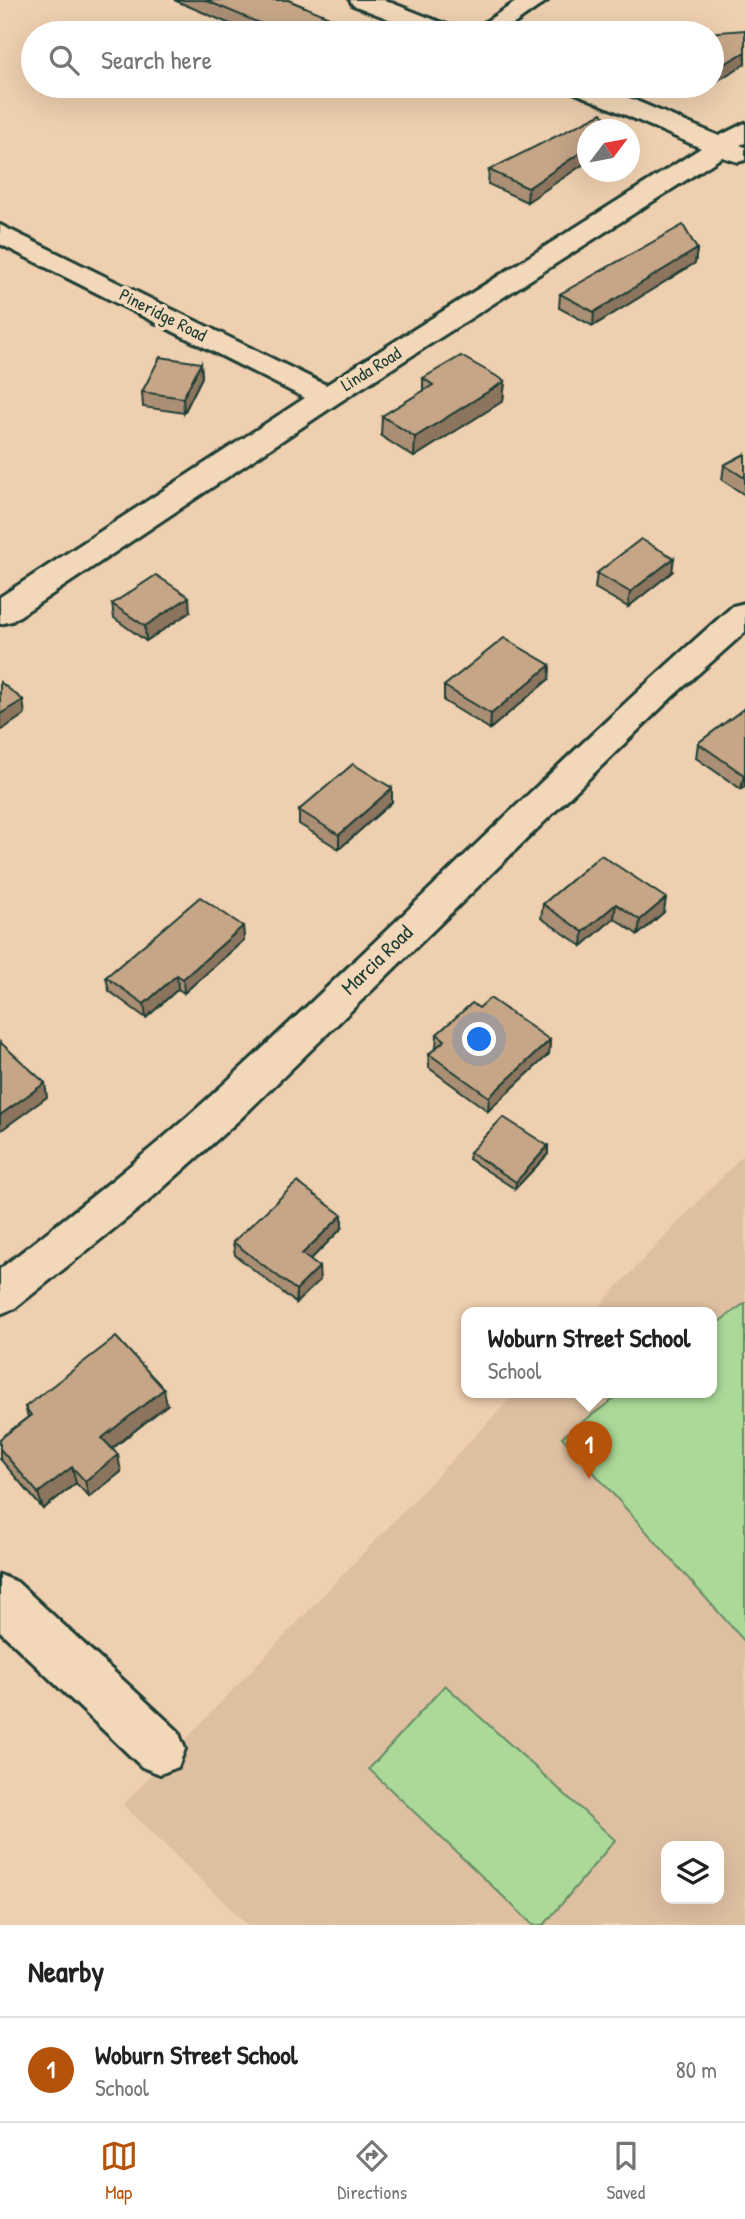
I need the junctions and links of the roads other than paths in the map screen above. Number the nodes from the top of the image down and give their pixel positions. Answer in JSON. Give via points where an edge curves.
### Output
{"nodes":[{"id":1,"x":362,"y":0,"type":"edge"},
{"id":2,"x":536,"y":0,"type":"edge"},
{"id":3,"x":415,"y":21,"type":"edge"},
{"id":4,"x":504,"y":21,"type":"edge"},
{"id":5,"x":612,"y":98,"type":"edge"},
{"id":6,"x":737,"y":145,"type":"edge"},
{"id":7,"x":0,"y":233,"type":"edge"},
{"id":8,"x":327,"y":397,"type":"junction"},
{"id":9,"x":0,"y":613,"type":"edge"},
{"id":10,"x":745,"y":614,"type":"edge"},
{"id":11,"x":0,"y":1295,"type":"edge"},
{"id":12,"x":0,"y":1598,"type":"edge"},
{"id":13,"x":160,"y":1749,"type":"dead end"}],
"edges":[{"from":1,"to":3,"type":"street"},
{"from":2,"to":4,"type":"street"},
{"from":5,"to":6,"type":"street"},
{"from":6,"to":8,"type":"street","name":"Linda Road"},
{"from":7,"to":8,"type":"street","name":"Pineridge Road"},
{"from":8,"to":9,"type":"street","name":"Linda Road"},
{"from":10,"to":11,"type":"street","name":"Marcia Road","via":[[631,717],[226,1107]]},
{"from":12,"to":13,"type":"street"}]}
